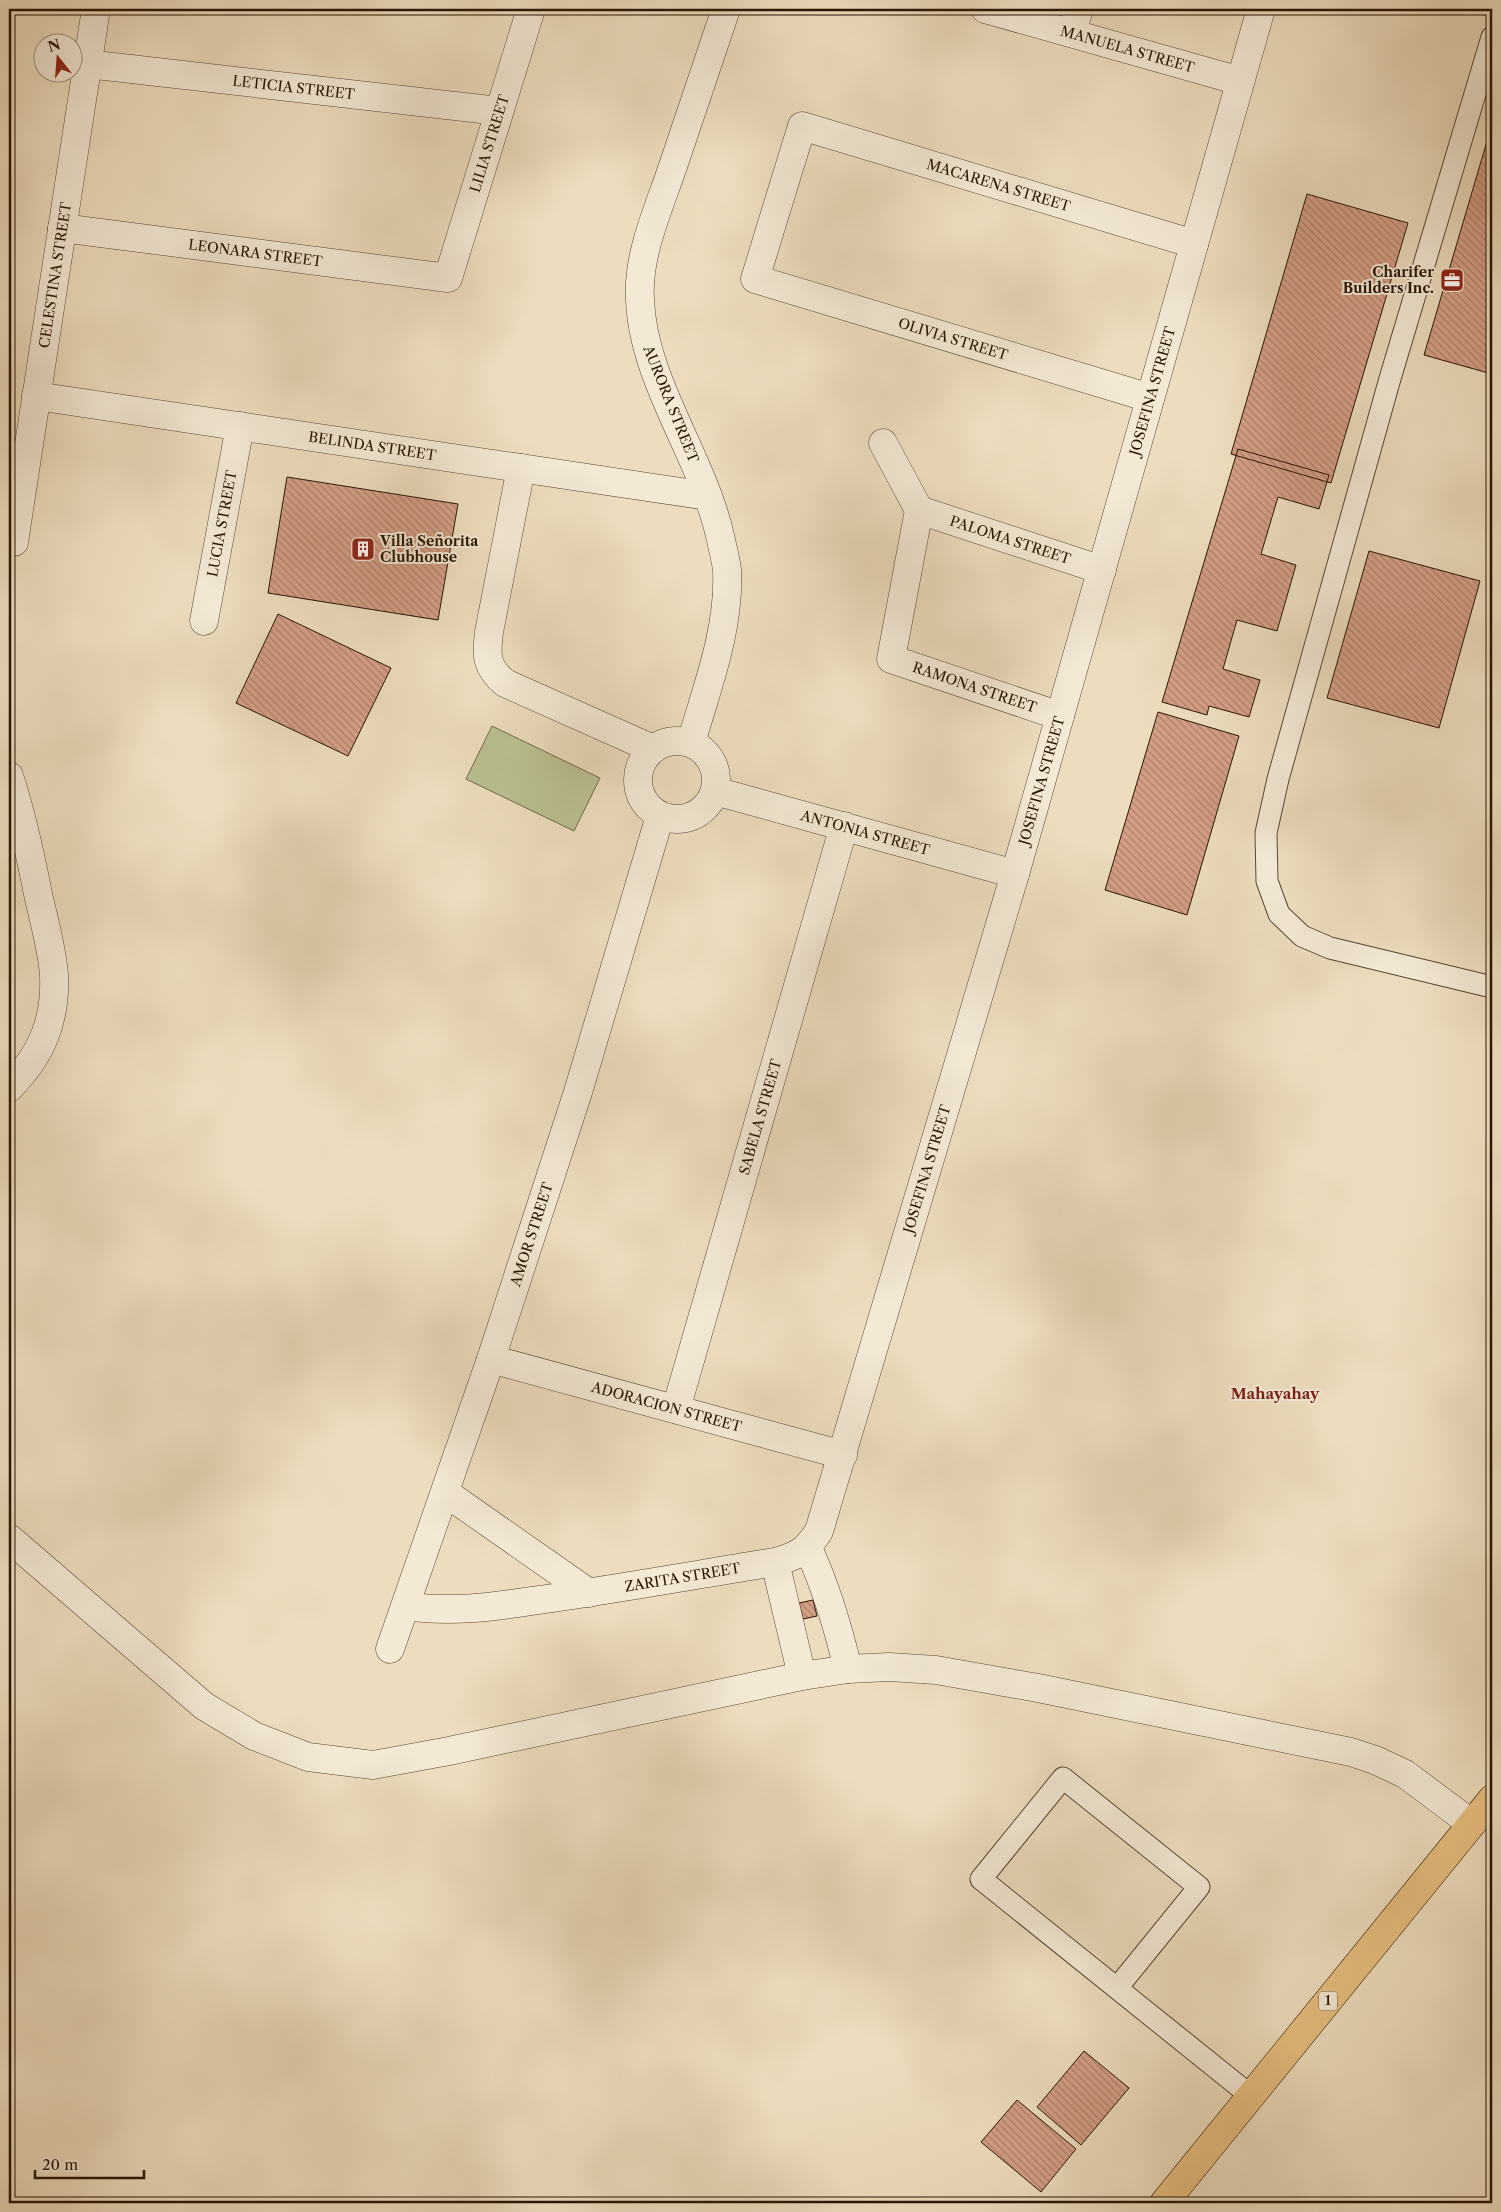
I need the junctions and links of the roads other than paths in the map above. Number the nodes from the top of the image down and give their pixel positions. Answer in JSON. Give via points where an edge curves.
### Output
{"nodes":[{"id":1,"x":96,"y":9,"type":"edge"},
{"id":2,"x":531,"y":9,"type":"edge"},
{"id":3,"x":726,"y":9,"type":"edge"},
{"id":4,"x":985,"y":9,"type":"edge"},
{"id":5,"x":1261,"y":9,"type":"edge"},
{"id":6,"x":1075,"y":21,"type":"edge"},
{"id":7,"x":1492,"y":37,"type":"edge"},
{"id":8,"x":87,"y":64,"type":"junction"},
{"id":9,"x":1240,"y":81,"type":"junction"},
{"id":10,"x":499,"y":111,"type":"junction"},
{"id":11,"x":62,"y":228,"type":"junction"},
{"id":12,"x":1194,"y":244,"type":"junction"},
{"id":13,"x":448,"y":278,"type":"joint"},
{"id":14,"x":755,"y":280,"type":"joint"},
{"id":15,"x":36,"y":396,"type":"junction"},
{"id":16,"x":1150,"y":398,"type":"junction"},
{"id":17,"x":240,"y":426,"type":"junction"},
{"id":18,"x":883,"y":443,"type":"dead end"},
{"id":19,"x":521,"y":468,"type":"junction"},
{"id":20,"x":708,"y":496,"type":"junction"},
{"id":21,"x":919,"y":510,"type":"junction"},
{"id":22,"x":14,"y":542,"type":"dead end"},
{"id":23,"x":1102,"y":570,"type":"junction"},
{"id":24,"x":204,"y":621,"type":"dead end"},
{"id":25,"x":1060,"y":716,"type":"junction"},
{"id":26,"x":691,"y":743,"type":"junction"},
{"id":27,"x":653,"y":749,"type":"junction"},
{"id":28,"x":9,"y":776,"type":"edge"},
{"id":29,"x":716,"y":791,"type":"junction"},
{"id":30,"x":660,"y":816,"type":"junction"},
{"id":31,"x":844,"y":826,"type":"junction"},
{"id":32,"x":1016,"y":874,"type":"junction"},
{"id":33,"x":1492,"y":987,"type":"edge"},
{"id":34,"x":9,"y":1088,"type":"edge"},
{"id":35,"x":491,"y":1359,"type":"junction"},
{"id":36,"x":676,"y":1409,"type":"junction"},
{"id":37,"x":843,"y":1455,"type":"junction"},
{"id":38,"x":446,"y":1493,"type":"junction"},
{"id":39,"x":9,"y":1538,"type":"edge"},
{"id":40,"x":808,"y":1548,"type":"junction"},
{"id":41,"x":775,"y":1562,"type":"junction"},
{"id":42,"x":589,"y":1592,"type":"junction"},
{"id":43,"x":406,"y":1606,"type":"junction"},
{"id":44,"x":390,"y":1649,"type":"dead end"},
{"id":45,"x":848,"y":1669,"type":"junction"},
{"id":46,"x":802,"y":1676,"type":"junction"},
{"id":47,"x":1492,"y":1799,"type":"edge"},
{"id":48,"x":1472,"y":1824,"type":"junction"},
{"id":49,"x":1117,"y":1988,"type":"junction"},
{"id":50,"x":1251,"y":2096,"type":"junction"},
{"id":51,"x":1164,"y":2203,"type":"edge"}],
"edges":[{"from":1,"to":8,"type":"street","name":"CELESTINA STREET"},
{"from":2,"to":10,"type":"street","name":"LILIA STREET"},
{"from":3,"to":20,"type":"street","name":"AURORA STREET","via":[[652,226],[639,299],[645,340]]},
{"from":4,"to":6,"type":"street","name":"MANUELA STREET"},
{"from":5,"to":9,"type":"street","name":"JOSEFINA STREET"},
{"from":6,"to":9,"type":"street","name":"MANUELA STREET"},
{"from":7,"to":33,"type":"lane","via":[[1389,382],[1278,779],[1266,833],[1267,881],[1279,914],[1302,936],[1330,948]]},
{"from":8,"to":10,"type":"street","name":"LETICIA STREET"},
{"from":8,"to":11,"type":"street","name":"CELESTINA STREET"},
{"from":9,"to":12,"type":"street","name":"JOSEFINA STREET"},
{"from":10,"to":13,"type":"street","name":"LILIA STREET"},
{"from":11,"to":13,"type":"street","name":"LEONARA STREET"},
{"from":11,"to":15,"type":"street","name":"CELESTINA STREET"},
{"from":12,"to":14,"type":"street","name":"MACARENA STREET","via":[[802,126]]},
{"from":12,"to":16,"type":"street","name":"JOSEFINA STREET"},
{"from":14,"to":16,"type":"street","name":"OLIVIA STREET"},
{"from":15,"to":17,"type":"street","name":"BELINDA STREET"},
{"from":15,"to":22,"type":"street","name":"CELESTINA STREET"},
{"from":16,"to":23,"type":"street","name":"JOSEFINA STREET"},
{"from":17,"to":19,"type":"street","name":"BELINDA STREET"},
{"from":17,"to":24,"type":"street","name":"LUCIA STREET"},
{"from":18,"to":21,"type":"street"},
{"from":19,"to":20,"type":"street","name":"BELINDA STREET"},
{"from":19,"to":27,"type":"street","via":[[489,632],[487,652],[490,665],[505,683]]},
{"from":20,"to":26,"type":"street","name":"AURORA STREET","via":[[726,568],[728,600],[723,631]]},
{"from":21,"to":23,"type":"street","name":"PALOMA STREET"},
{"from":21,"to":25,"type":"street","name":"RAMONA STREET","via":[[891,659]]},
{"from":23,"to":25,"type":"street","name":"JOSEFINA STREET"},
{"from":25,"to":32,"type":"street","name":"JOSEFINA STREET"},
{"from":26,"to":27,"type":"street","via":[[671,741]]},
{"from":26,"to":29,"type":"street","via":[[701,748],[715,767]]},
{"from":27,"to":30,"type":"street","via":[[644,759],[638,785],[649,808]]},
{"from":28,"to":34,"type":"street","via":[[22,815],[54,975],[52,1013],[42,1045],[25,1072]]},
{"from":29,"to":30,"type":"street","via":[[703,810],[693,816],[682,819]]},
{"from":29,"to":31,"type":"street","name":"ANTONIA STREET"},
{"from":30,"to":35,"type":"street","name":"AMOR STREET","via":[[578,1092]]},
{"from":31,"to":32,"type":"street","name":"ANTONIA STREET"},
{"from":31,"to":36,"type":"street","name":"SABELA STREET"},
{"from":32,"to":37,"type":"street","name":"JOSEFINA STREET"},
{"from":35,"to":36,"type":"street","name":"ADORACION STREET"},
{"from":35,"to":38,"type":"street","name":"AMOR STREET"},
{"from":36,"to":37,"type":"street","name":"ADORACION STREET"},
{"from":37,"to":40,"type":"street","name":"JOSEFINA STREET","via":[[819,1531]]},
{"from":38,"to":42,"type":"street"},
{"from":38,"to":43,"type":"street","name":"AMOR STREET"},
{"from":39,"to":46,"type":"street","via":[[204,1706],[254,1736],[308,1757],[373,1765]]},
{"from":40,"to":41,"type":"street","name":"ZARITA STREET"},
{"from":40,"to":45,"type":"street","via":[[835,1615]]},
{"from":41,"to":42,"type":"street","name":"ZARITA STREET"},
{"from":41,"to":46,"type":"street"},
{"from":42,"to":43,"type":"street","name":"ZARITA STREET","via":[[471,1609]]},
{"from":43,"to":44,"type":"street","name":"AMOR STREET"},
{"from":45,"to":46,"type":"street"},
{"from":45,"to":48,"type":"street","via":[[936,1670],[1351,1752],[1405,1774]]},
{"from":47,"to":48,"type":"highway","number":"1"},
{"from":48,"to":50,"type":"highway","number":"1"},
{"from":49,"to":49,"type":"lane","via":[[981,1879],[1063,1778],[1199,1887]]},
{"from":49,"to":50,"type":"lane"},
{"from":50,"to":51,"type":"highway","number":"1"}]}
